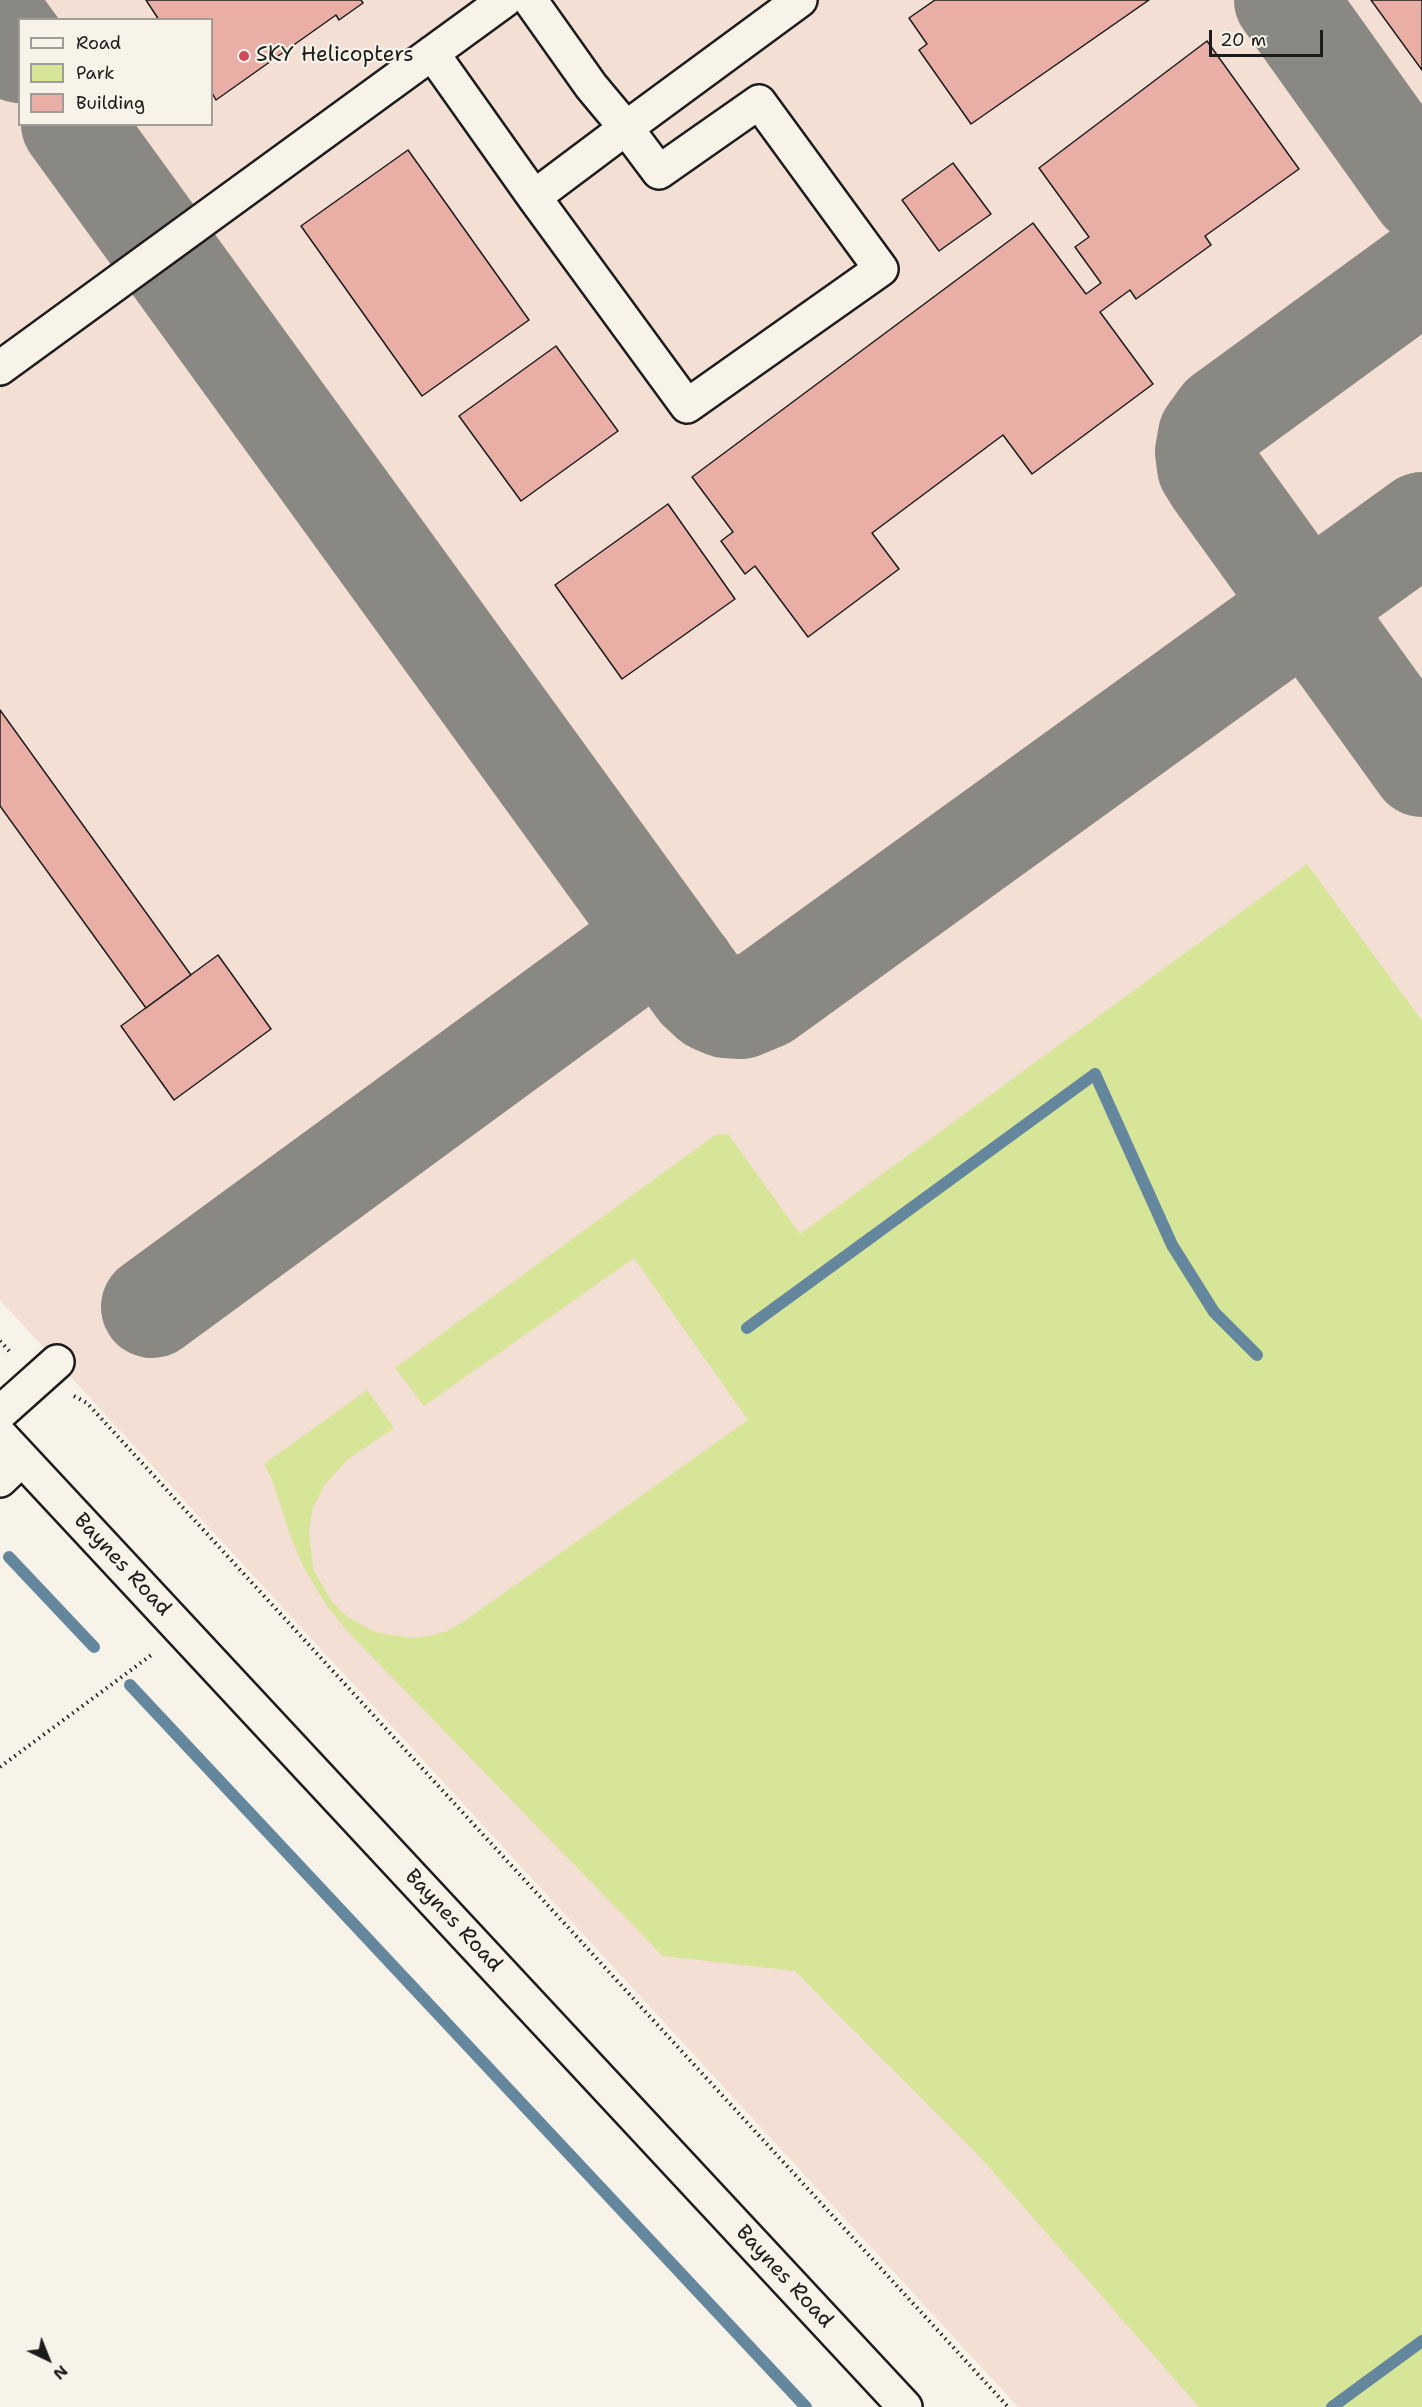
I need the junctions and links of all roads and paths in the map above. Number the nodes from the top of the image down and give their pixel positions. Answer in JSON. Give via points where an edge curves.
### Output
{"nodes":[{"id":1,"x":505,"y":0,"type":"edge"},
{"id":2,"x":530,"y":0,"type":"edge"},
{"id":3,"x":800,"y":0,"type":"edge"},
{"id":4,"x":432,"y":53,"type":"junction"},
{"id":5,"x":626,"y":128,"type":"junction"},
{"id":6,"x":534,"y":197,"type":"junction"},
{"id":7,"x":0,"y":368,"type":"edge"},
{"id":8,"x":0,"y":1341,"type":"edge"},
{"id":9,"x":48,"y":1370,"type":"junction"},
{"id":10,"x":0,"y":1413,"type":"edge"},
{"id":11,"x":0,"y":1435,"type":"edge"},
{"id":12,"x":11,"y":1469,"type":"edge"},
{"id":13,"x":183,"y":1631,"type":"junction"},
{"id":14,"x":0,"y":1767,"type":"edge"},
{"id":15,"x":905,"y":2407,"type":"edge"},
{"id":16,"x":1008,"y":2407,"type":"edge"}],
"edges":[{"from":1,"to":4,"type":"street"},
{"from":2,"to":5,"type":"street"},
{"from":3,"to":5,"type":"street"},
{"from":4,"to":6,"type":"street"},
{"from":4,"to":7,"type":"street"},
{"from":5,"to":6,"type":"street"},
{"from":5,"to":6,"type":"street","via":[[659,172],[759,102],[881,269],[687,406]]},
{"from":8,"to":9,"type":"path","via":[[27,1371]]},
{"from":9,"to":10,"type":"street"},
{"from":9,"to":16,"type":"path","via":[[87,1403]]},
{"from":11,"to":12,"type":"street","name":"Baynes Road"},
{"from":12,"to":13,"type":"street","name":"Baynes Road"},
{"from":13,"to":14,"type":"path"},
{"from":13,"to":15,"type":"street","name":"Baynes Road"}]}
